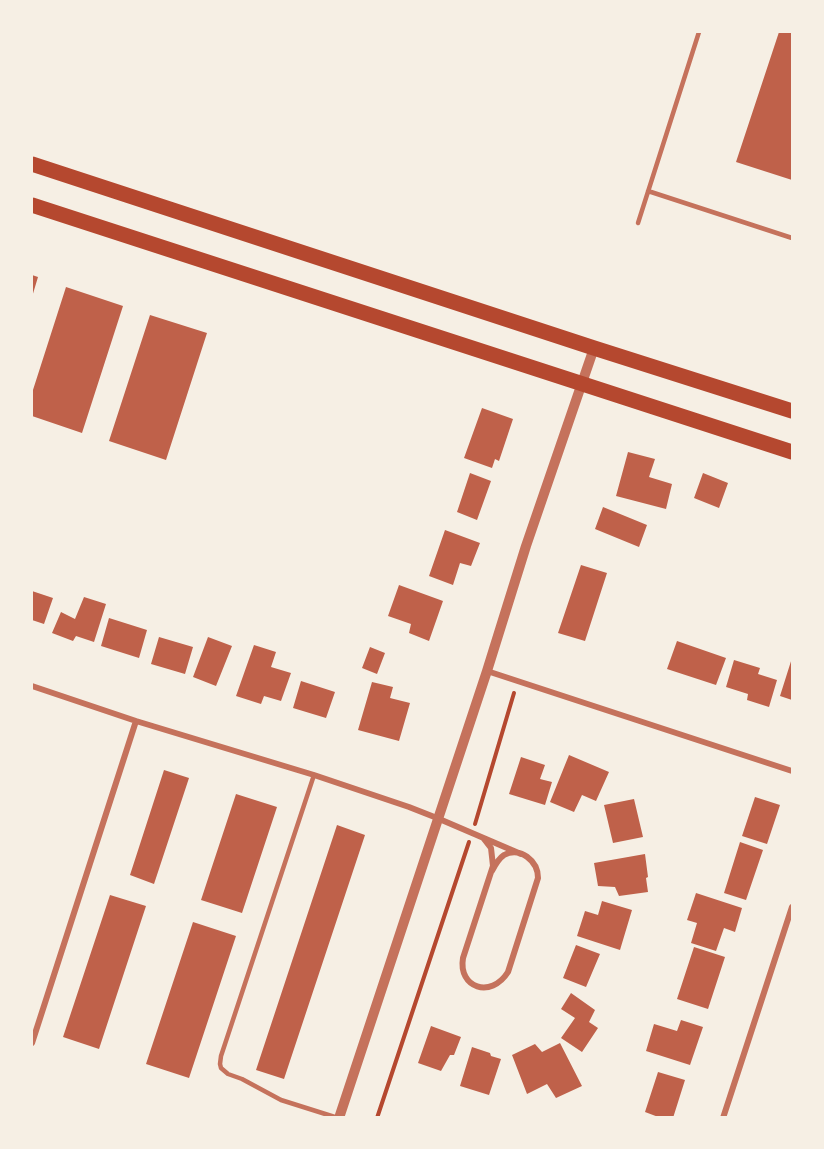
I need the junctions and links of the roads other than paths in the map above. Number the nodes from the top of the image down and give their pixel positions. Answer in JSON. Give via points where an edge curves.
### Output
{"nodes":[{"id":1,"x":699,"y":32,"type":"edge"},
{"id":2,"x":32,"y":164,"type":"edge"},
{"id":3,"x":648,"y":191,"type":"junction"},
{"id":4,"x":32,"y":206,"type":"edge"},
{"id":5,"x":638,"y":223,"type":"dead end"},
{"id":6,"x":792,"y":238,"type":"edge"},
{"id":7,"x":594,"y":348,"type":"junction"},
{"id":8,"x":583,"y":384,"type":"junction"},
{"id":9,"x":792,"y":411,"type":"edge"},
{"id":10,"x":792,"y":452,"type":"edge"},
{"id":11,"x":487,"y":671,"type":"junction"},
{"id":12,"x":32,"y":686,"type":"edge"},
{"id":13,"x":136,"y":721,"type":"junction"},
{"id":14,"x":792,"y":771,"type":"edge"},
{"id":15,"x":314,"y":775,"type":"junction"},
{"id":16,"x":437,"y":818,"type":"junction"},
{"id":17,"x":481,"y":837,"type":"junction"},
{"id":18,"x":521,"y":854,"type":"junction"},
{"id":19,"x":492,"y":871,"type":"junction"},
{"id":20,"x":792,"y":907,"type":"edge"},
{"id":21,"x":32,"y":1043,"type":"edge"},
{"id":22,"x":338,"y":1118,"type":"edge"},
{"id":23,"x":723,"y":1118,"type":"edge"}],
"edges":[{"from":1,"to":3,"type":"lane"},
{"from":2,"to":7,"type":"main road"},
{"from":3,"to":5,"type":"lane"},
{"from":3,"to":6,"type":"lane"},
{"from":4,"to":8,"type":"main road"},
{"from":7,"to":8,"type":"street"},
{"from":7,"to":9,"type":"main road"},
{"from":8,"to":10,"type":"main road"},
{"from":8,"to":11,"type":"street"},
{"from":11,"to":14,"type":"street"},
{"from":11,"to":16,"type":"street"},
{"from":12,"to":13,"type":"street"},
{"from":13,"to":15,"type":"street"},
{"from":13,"to":21,"type":"street"},
{"from":15,"to":16,"type":"street"},
{"from":15,"to":22,"type":"lane","via":[[220,1064],[224,1072],[281,1100]]},
{"from":16,"to":17,"type":"street"},
{"from":16,"to":22,"type":"street"},
{"from":17,"to":18,"type":"street"},
{"from":17,"to":19,"type":"street","via":[[491,848]]},
{"from":18,"to":19,"type":"street","via":[[506,854]]},
{"from":18,"to":19,"type":"street","via":[[538,870],[536,887],[508,972],[498,984],[486,988],[470,981],[462,963]]},
{"from":20,"to":23,"type":"street"}]}
